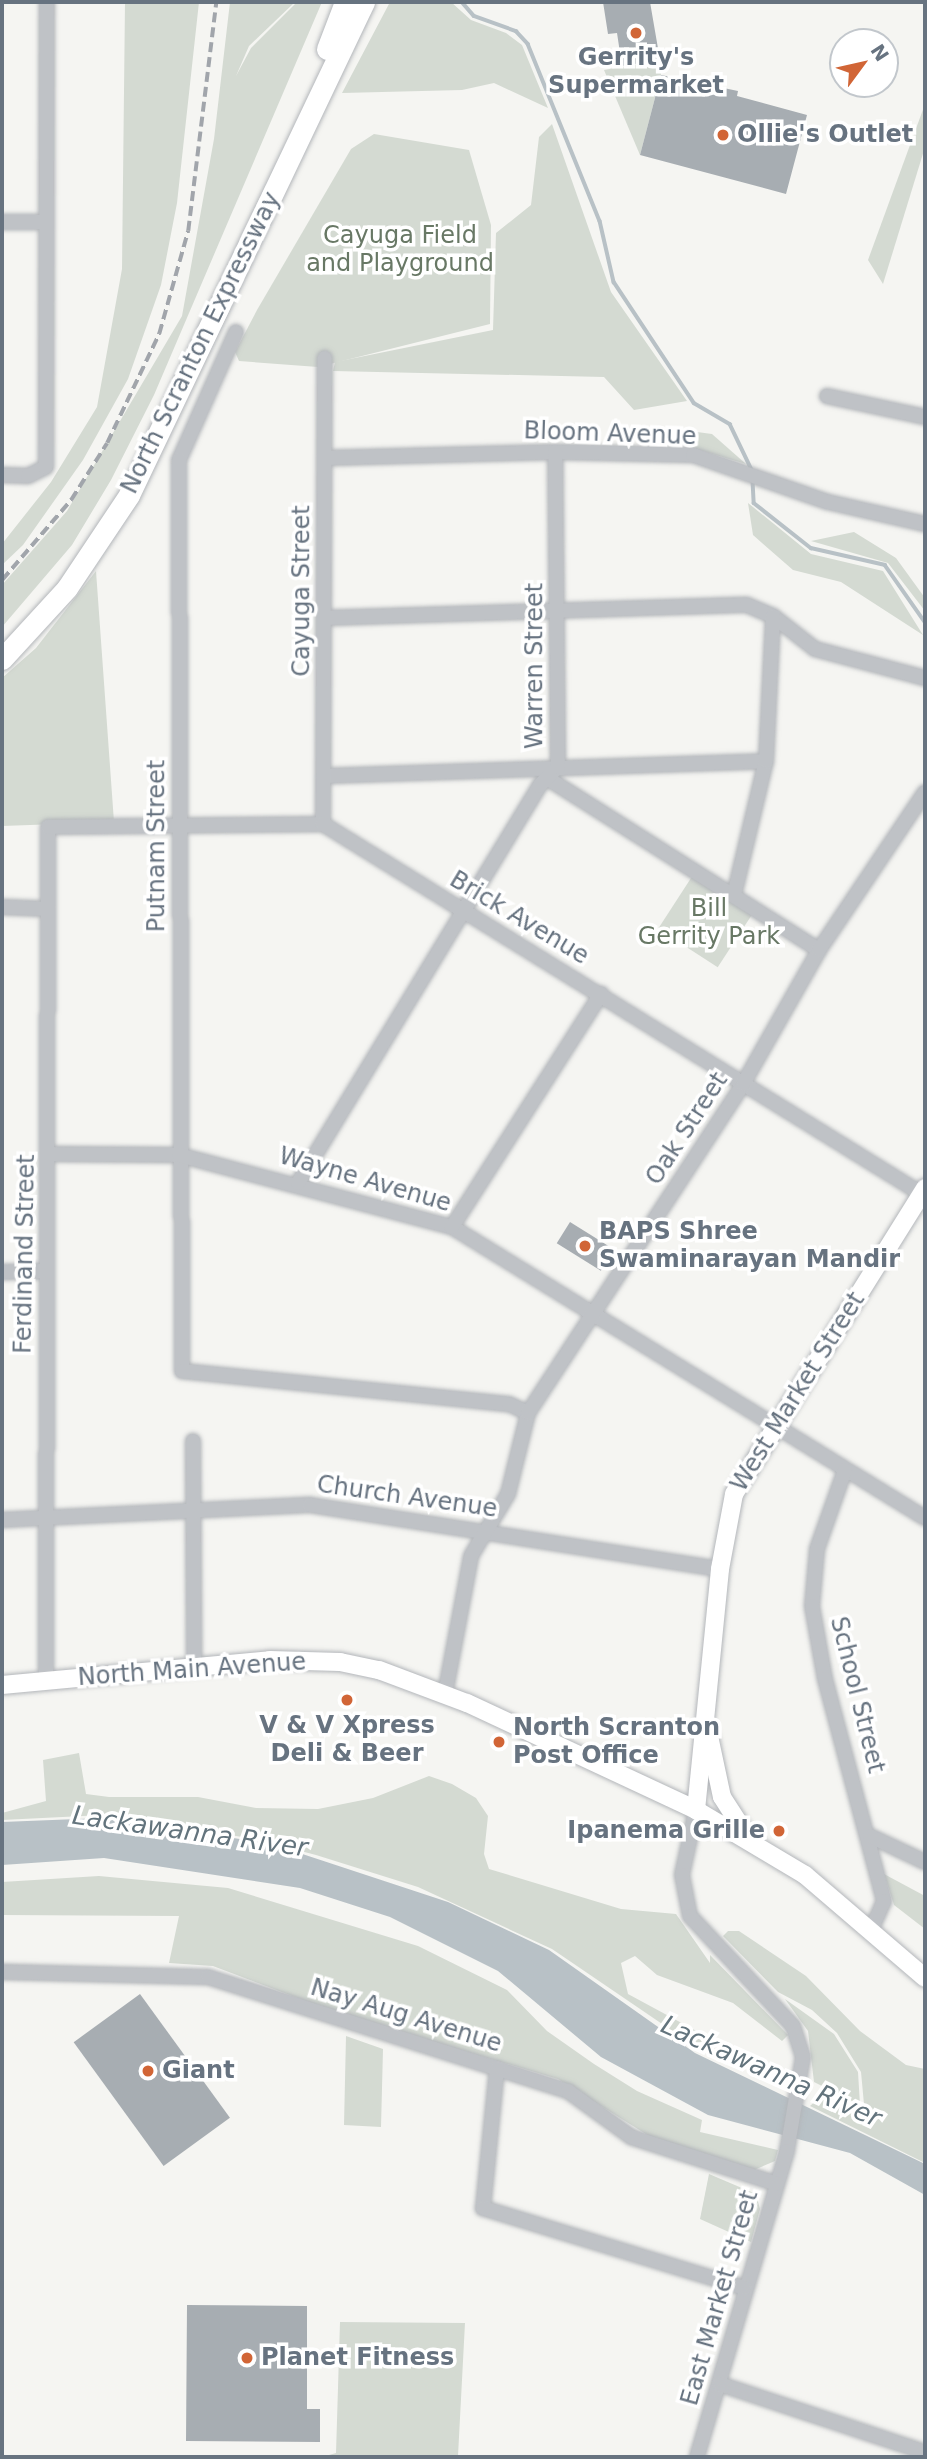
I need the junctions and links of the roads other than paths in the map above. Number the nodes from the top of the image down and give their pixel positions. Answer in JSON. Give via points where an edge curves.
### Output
{"nodes":[{"id":1,"x":47,"y":2,"type":"edge"},
{"id":2,"x":347,"y":2,"type":"edge"},
{"id":3,"x":364,"y":2,"type":"edge"},
{"id":4,"x":2,"y":222,"type":"edge"},
{"id":5,"x":44,"y":222,"type":"junction"},
{"id":6,"x":236,"y":332,"type":"dead end"},
{"id":7,"x":325,"y":358,"type":"dead end"},
{"id":8,"x":827,"y":397,"type":"dead end"},
{"id":9,"x":925,"y":417,"type":"edge"},
{"id":10,"x":555,"y":452,"type":"junction"},
{"id":11,"x":325,"y":458,"type":"junction"},
{"id":12,"x":2,"y":475,"type":"edge"},
{"id":13,"x":925,"y":524,"type":"edge"},
{"id":14,"x":558,"y":608,"type":"junction"},
{"id":15,"x":773,"y":616,"type":"junction"},
{"id":16,"x":324,"y":618,"type":"junction"},
{"id":17,"x":2,"y":641,"type":"edge"},
{"id":18,"x":2,"y":659,"type":"edge"},
{"id":19,"x":925,"y":678,"type":"edge"},
{"id":20,"x":766,"y":761,"type":"junction"},
{"id":21,"x":558,"y":767,"type":"junction"},
{"id":22,"x":324,"y":776,"type":"junction"},
{"id":23,"x":547,"y":778,"type":"junction"},
{"id":24,"x":925,"y":792,"type":"edge"},
{"id":25,"x":323,"y":824,"type":"junction"},
{"id":26,"x":180,"y":826,"type":"junction"},
{"id":27,"x":734,"y":895,"type":"junction"},
{"id":28,"x":2,"y":907,"type":"edge"},
{"id":29,"x":48,"y":909,"type":"junction"},
{"id":30,"x":465,"y":913,"type":"junction"},
{"id":31,"x":819,"y":950,"type":"junction"},
{"id":32,"x":601,"y":994,"type":"junction"},
{"id":33,"x":743,"y":1084,"type":"junction"},
{"id":34,"x":49,"y":1154,"type":"junction"},
{"id":35,"x":178,"y":1155,"type":"junction"},
{"id":36,"x":298,"y":1183,"type":"junction"},
{"id":37,"x":924,"y":1193,"type":"edge"},
{"id":38,"x":452,"y":1227,"type":"junction"},
{"id":39,"x":46,"y":1271,"type":"junction"},
{"id":40,"x":2,"y":1272,"type":"edge"},
{"id":41,"x":594,"y":1315,"type":"junction"},
{"id":42,"x":528,"y":1413,"type":"junction"},
{"id":43,"x":775,"y":1426,"type":"junction"},
{"id":44,"x":193,"y":1441,"type":"dead end"},
{"id":45,"x":845,"y":1470,"type":"junction"},
{"id":46,"x":195,"y":1513,"type":"junction"},
{"id":47,"x":925,"y":1518,"type":"edge"},
{"id":48,"x":2,"y":1520,"type":"edge"},
{"id":49,"x":46,"y":1520,"type":"junction"},
{"id":50,"x":486,"y":1530,"type":"junction"},
{"id":51,"x":720,"y":1569,"type":"junction"},
{"id":52,"x":194,"y":1667,"type":"junction"},
{"id":53,"x":46,"y":1681,"type":"junction"},
{"id":54,"x":2,"y":1685,"type":"edge"},
{"id":55,"x":444,"y":1694,"type":"junction"},
{"id":56,"x":706,"y":1722,"type":"junction"},
{"id":57,"x":696,"y":1810,"type":"junction"},
{"id":58,"x":870,"y":1836,"type":"junction"},
{"id":59,"x":751,"y":1841,"type":"junction"},
{"id":60,"x":925,"y":1862,"type":"edge"},
{"id":61,"x":871,"y":1930,"type":"junction"},
{"id":62,"x":2,"y":1972,"type":"edge"},
{"id":63,"x":925,"y":1978,"type":"edge"},
{"id":64,"x":497,"y":2068,"type":"junction"},
{"id":65,"x":787,"y":2151,"type":"joint"},
{"id":66,"x":777,"y":2183,"type":"junction"},
{"id":67,"x":744,"y":2288,"type":"junction"},
{"id":68,"x":720,"y":2384,"type":"junction"},
{"id":69,"x":925,"y":2452,"type":"edge"},
{"id":70,"x":697,"y":2457,"type":"edge"}],
"edges":[{"from":1,"to":5,"type":"street"},
{"from":2,"to":17,"type":"highway","name":"North Scranton Expressway","via":[[123,477],[73,558]]},
{"from":3,"to":18,"type":"highway","name":"North Scranton Expressway","via":[[129,495],[67,588]]},
{"from":4,"to":5,"type":"street"},
{"from":5,"to":12,"type":"street","via":[[46,467],[28,476]]},
{"from":6,"to":26,"type":"street","name":"Putnam Street","via":[[179,460]]},
{"from":7,"to":11,"type":"street","name":"Cayuga Street"},
{"from":8,"to":9,"type":"street"},
{"from":10,"to":11,"type":"street","name":"Bloom Avenue"},
{"from":10,"to":13,"type":"street","name":"Bloom Avenue","via":[[693,455],[828,502]]},
{"from":10,"to":14,"type":"street","name":"Warren Street"},
{"from":11,"to":16,"type":"street","name":"Cayuga Street"},
{"from":14,"to":15,"type":"street","via":[[747,605]]},
{"from":14,"to":16,"type":"street"},
{"from":14,"to":21,"type":"street","name":"Warren Street"},
{"from":15,"to":19,"type":"street","via":[[815,649]]},
{"from":15,"to":20,"type":"street"},
{"from":16,"to":22,"type":"street","name":"Cayuga Street"},
{"from":20,"to":21,"type":"street"},
{"from":20,"to":27,"type":"street"},
{"from":21,"to":22,"type":"street"},
{"from":21,"to":23,"type":"street","name":"Warren Street"},
{"from":22,"to":25,"type":"street","name":"Cayuga Street"},
{"from":23,"to":27,"type":"street"},
{"from":23,"to":30,"type":"street","name":"Warren Street"},
{"from":24,"to":31,"type":"street","name":"Oak Street"},
{"from":25,"to":26,"type":"street"},
{"from":25,"to":30,"type":"street","name":"Brick Avenue"},
{"from":26,"to":29,"type":"street","name":"Ferdinand Street","via":[[48,827]]},
{"from":26,"to":35,"type":"street","name":"Putnam Street"},
{"from":27,"to":31,"type":"street"},
{"from":28,"to":29,"type":"street"},
{"from":29,"to":34,"type":"street","name":"Ferdinand Street"},
{"from":30,"to":32,"type":"street","name":"Brick Avenue"},
{"from":30,"to":36,"type":"street","name":"Warren Street"},
{"from":31,"to":33,"type":"street","name":"Oak Street"},
{"from":32,"to":33,"type":"street","name":"Brick Avenue"},
{"from":32,"to":38,"type":"street"},
{"from":33,"to":37,"type":"street","name":"Brick Avenue"},
{"from":33,"to":41,"type":"street","name":"Oak Street"},
{"from":34,"to":35,"type":"street","name":"Wayne Avenue"},
{"from":34,"to":39,"type":"street","name":"Ferdinand Street"},
{"from":35,"to":36,"type":"street","name":"Wayne Avenue"},
{"from":35,"to":42,"type":"street","name":"Putnam Street","via":[[183,1371],[509,1404]]},
{"from":36,"to":38,"type":"street","name":"Wayne Avenue"},
{"from":37,"to":43,"type":"main road","name":"West Market Street"},
{"from":38,"to":41,"type":"street","name":"Wayne Avenue"},
{"from":39,"to":40,"type":"street"},
{"from":39,"to":49,"type":"street","name":"Ferdinand Street"},
{"from":41,"to":42,"type":"street","name":"Oak Street"},
{"from":41,"to":43,"type":"street","name":"Wayne Avenue"},
{"from":42,"to":50,"type":"street","name":"Oak Street","via":[[508,1494]]},
{"from":43,"to":45,"type":"street","name":"Wayne Avenue"},
{"from":43,"to":51,"type":"main road","name":"West Market Street","via":[[734,1494]]},
{"from":44,"to":46,"type":"street"},
{"from":45,"to":47,"type":"street","name":"Wayne Avenue"},
{"from":45,"to":58,"type":"street","name":"School Street","via":[[817,1549],[813,1617],[825,1679]]},
{"from":46,"to":49,"type":"street","name":"Church Avenue"},
{"from":46,"to":50,"type":"street","name":"Church Avenue","via":[[310,1505]]},
{"from":46,"to":52,"type":"street"},
{"from":48,"to":49,"type":"street","name":"Church Avenue"},
{"from":49,"to":53,"type":"street","name":"Ferdinand Street"},
{"from":50,"to":51,"type":"street","name":"Church Avenue"},
{"from":50,"to":55,"type":"street","name":"Oak Street","via":[[471,1556]]},
{"from":51,"to":56,"type":"main road","name":"West Market Street"},
{"from":52,"to":53,"type":"main road","name":"North Main Avenue"},
{"from":52,"to":55,"type":"main road","name":"North Main Avenue","via":[[270,1660],[340,1662]]},
{"from":53,"to":54,"type":"main road","name":"North Main Avenue"},
{"from":55,"to":57,"type":"main road","name":"North Main Avenue"},
{"from":56,"to":57,"type":"main road","name":"West Market Street"},
{"from":56,"to":59,"type":"main road","via":[[722,1797]]},
{"from":57,"to":59,"type":"main road","name":"North Main Avenue"},
{"from":57,"to":65,"type":"street","name":"West Market Street","via":[[682,1875],[690,1916],[793,2026],[803,2057]]},
{"from":58,"to":60,"type":"street"},
{"from":58,"to":61,"type":"street","name":"School Street","via":[[884,1901]]},
{"from":59,"to":61,"type":"main road","name":"North Main Avenue","via":[[805,1875]]},
{"from":61,"to":63,"type":"main road","name":"North Main Avenue"},
{"from":62,"to":64,"type":"street","name":"Nay Aug Avenue","via":[[208,1977]]},
{"from":64,"to":66,"type":"street","name":"Nay Aug Avenue","via":[[568,2091],[631,2137]]},
{"from":64,"to":67,"type":"street","via":[[483,2208]]},
{"from":65,"to":66,"type":"street","name":"East Market Street"},
{"from":66,"to":67,"type":"street","name":"East Market Street"},
{"from":67,"to":68,"type":"street","name":"East Market Street"},
{"from":68,"to":69,"type":"street"},
{"from":68,"to":70,"type":"street","name":"East Market Street"}]}
